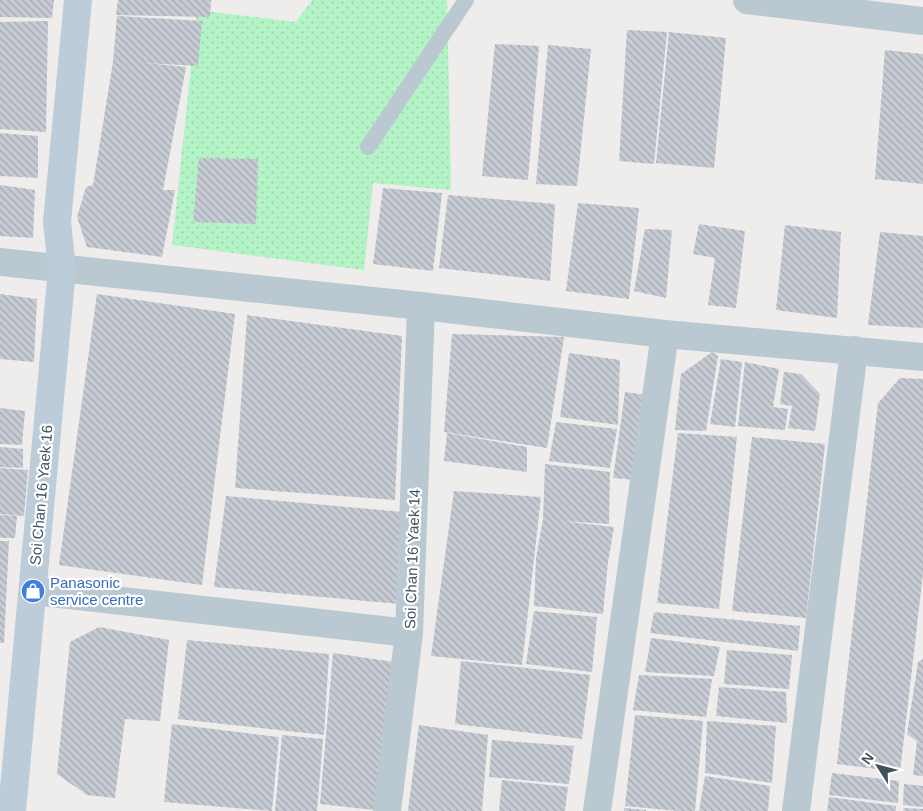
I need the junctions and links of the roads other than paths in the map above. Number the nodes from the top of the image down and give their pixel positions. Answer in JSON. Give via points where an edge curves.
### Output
{"nodes":[{"id":1,"x":78,"y":0,"type":"edge"},
{"id":2,"x":466,"y":0,"type":"edge"},
{"id":3,"x":747,"y":0,"type":"edge"},
{"id":4,"x":923,"y":21,"type":"edge"},
{"id":5,"x":368,"y":147,"type":"dead end"},
{"id":6,"x":0,"y":262,"type":"edge"},
{"id":7,"x":62,"y":269,"type":"junction"},
{"id":8,"x":421,"y":306,"type":"junction"},
{"id":9,"x":665,"y":334,"type":"junction"},
{"id":10,"x":854,"y":350,"type":"junction"},
{"id":11,"x":923,"y":357,"type":"edge"},
{"id":12,"x":33,"y":592,"type":"junction"},
{"id":13,"x":409,"y":633,"type":"junction"},
{"id":14,"x":12,"y":811,"type":"edge"},
{"id":15,"x":387,"y":811,"type":"edge"},
{"id":16,"x":597,"y":811,"type":"edge"},
{"id":17,"x":796,"y":811,"type":"edge"}],
"edges":[{"from":1,"to":7,"type":"street","name":"Soi Chan 16 Yaek 16","via":[[57,222]]},
{"from":2,"to":5,"type":"lane"},
{"from":3,"to":4,"type":"street"},
{"from":6,"to":7,"type":"street"},
{"from":7,"to":8,"type":"street"},
{"from":7,"to":12,"type":"street","name":"Soi Chan 16 Yaek 16"},
{"from":8,"to":9,"type":"street"},
{"from":8,"to":13,"type":"street","name":"Soi Chan 16 Yaek 14"},
{"from":9,"to":10,"type":"street"},
{"from":9,"to":16,"type":"street"},
{"from":10,"to":11,"type":"street"},
{"from":10,"to":17,"type":"street"},
{"from":12,"to":13,"type":"street"},
{"from":12,"to":14,"type":"street","name":"Soi Chan 16 Yaek 16"},
{"from":13,"to":15,"type":"street","name":"Soi Chan 16 Yaek 14"}]}
